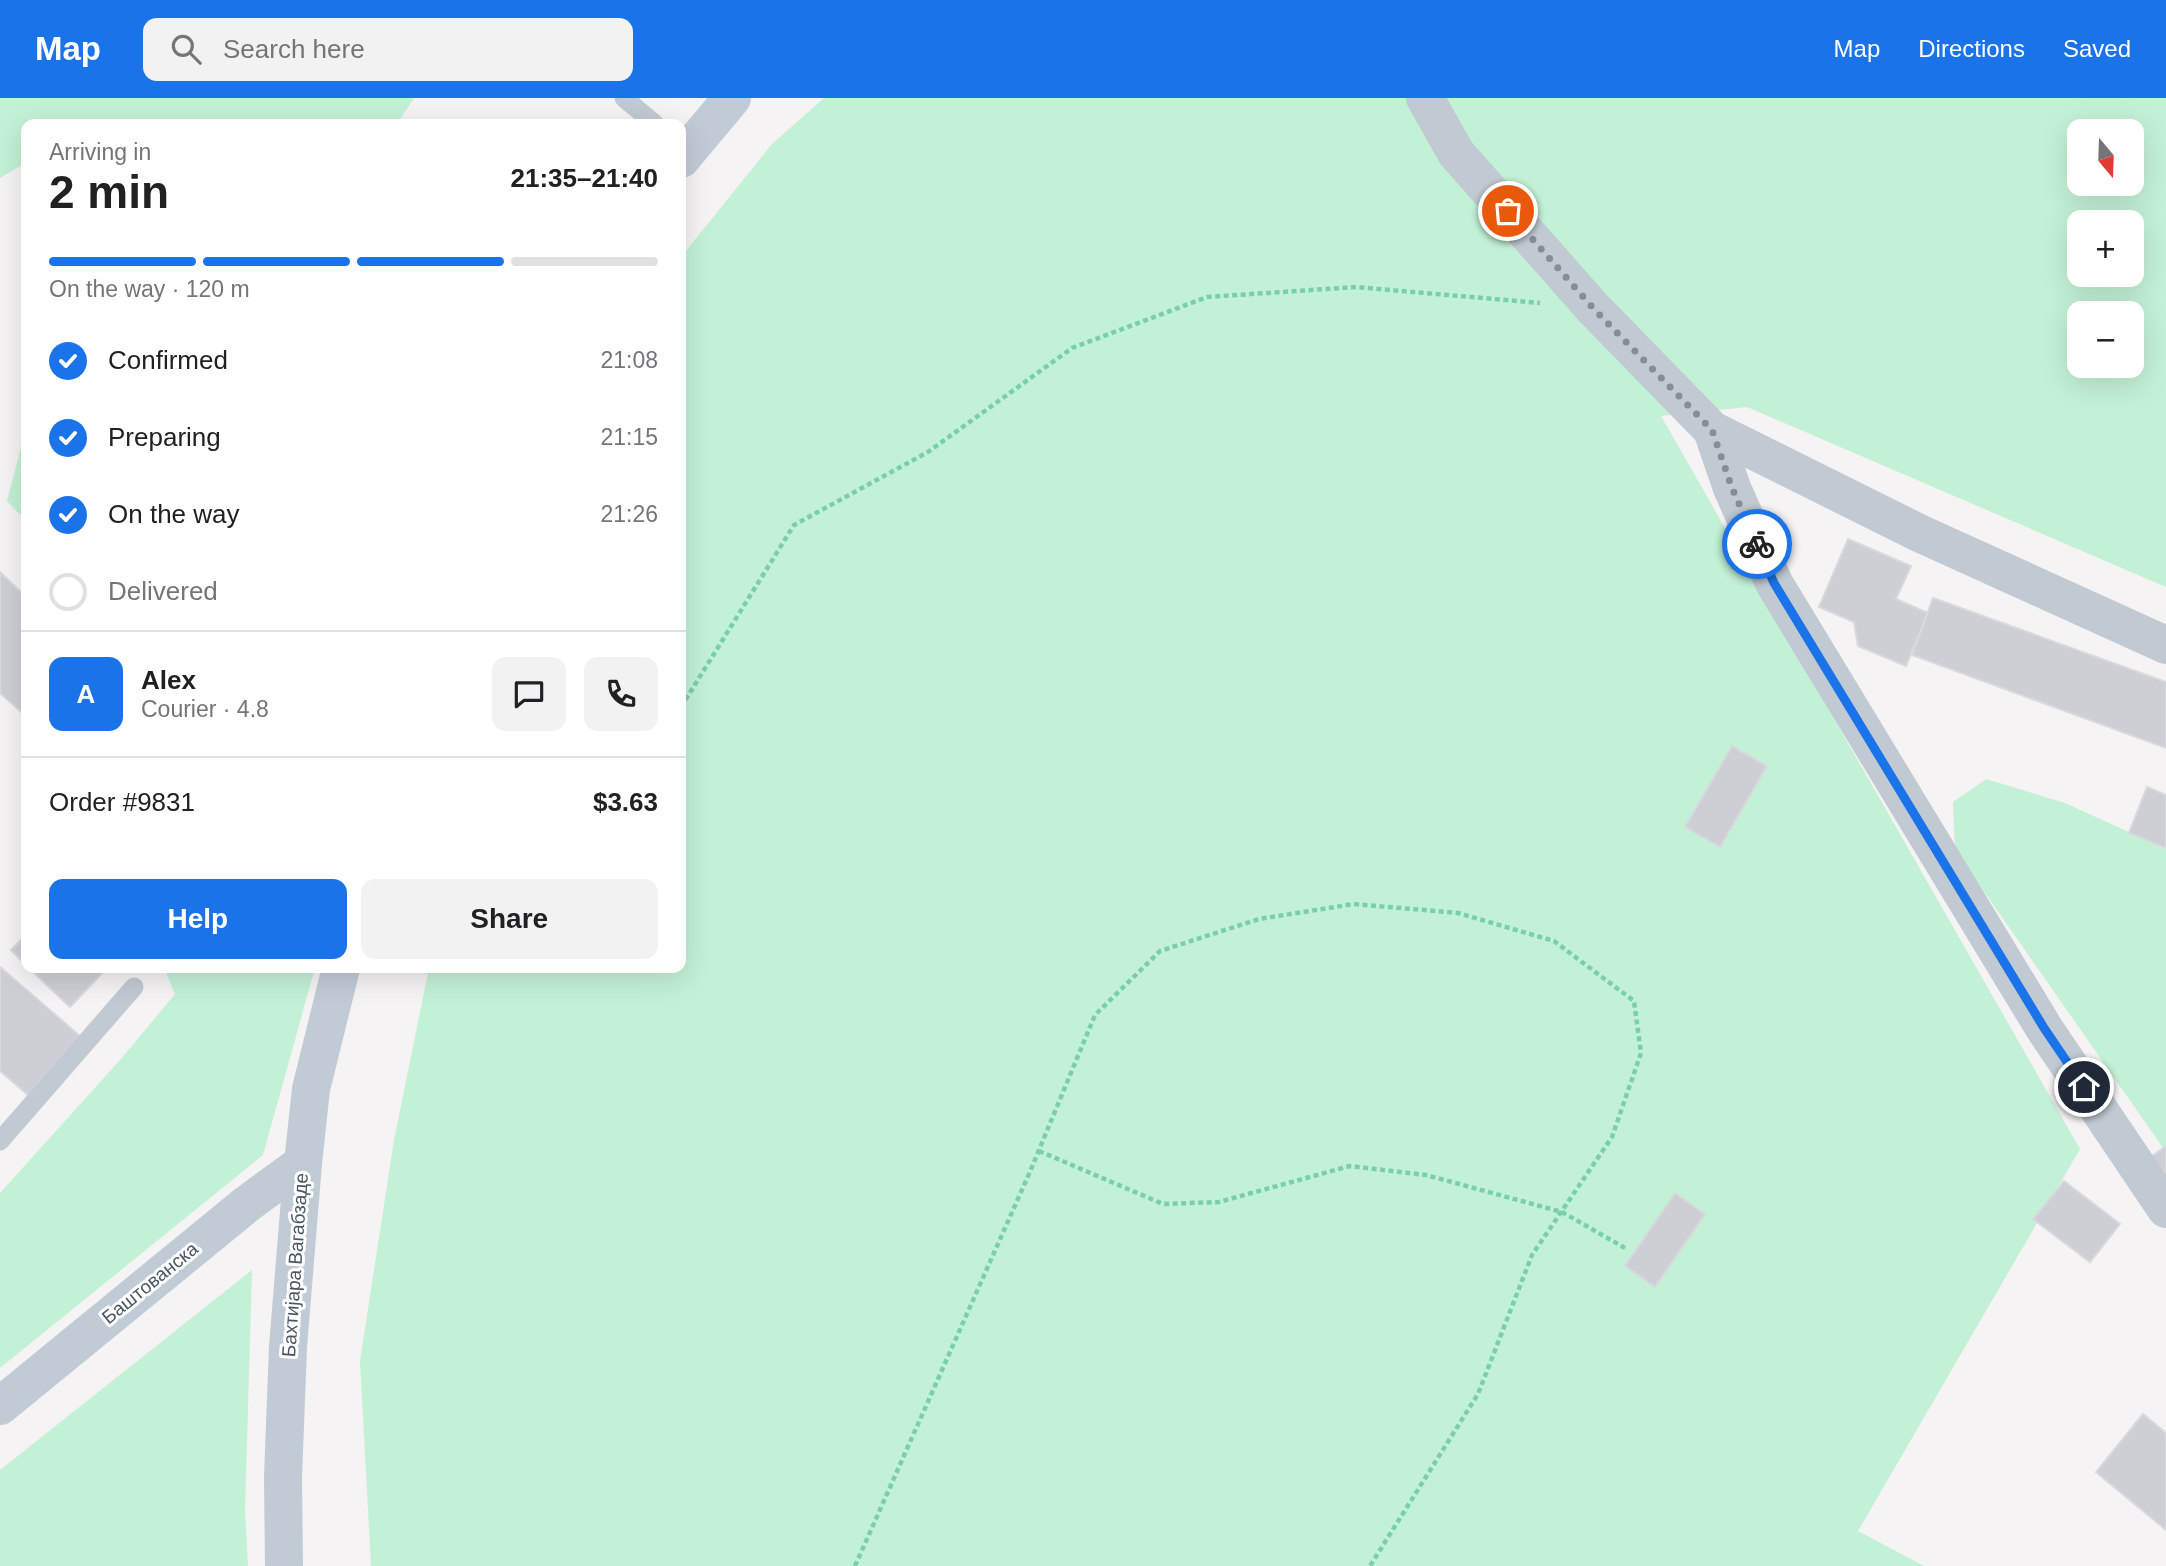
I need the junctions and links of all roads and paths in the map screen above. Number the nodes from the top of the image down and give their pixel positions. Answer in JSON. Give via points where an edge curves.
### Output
{"nodes":[{"id":1,"x":624,"y":98,"type":"edge"},
{"id":2,"x":732,"y":98,"type":"edge"},
{"id":3,"x":1425,"y":98,"type":"edge"},
{"id":4,"x":649,"y":119,"type":"edge"},
{"id":5,"x":686,"y":149,"type":"edge"},
{"id":6,"x":1593,"y":308,"type":"junction"},
{"id":7,"x":1712,"y":430,"type":"junction"},
{"id":8,"x":2166,"y":645,"type":"edge"},
{"id":9,"x":686,"y":699,"type":"edge"},
{"id":10,"x":340,"y":973,"type":"edge"},
{"id":11,"x":134,"y":987,"type":"dead end"},
{"id":12,"x":2,"y":1134,"type":"edge"},
{"id":13,"x":1039,"y":1150,"type":"junction"},
{"id":14,"x":303,"y":1163,"type":"junction"},
{"id":15,"x":2166,"y":1209,"type":"edge"},
{"id":16,"x":1562,"y":1212,"type":"junction"},
{"id":17,"x":1625,"y":1248,"type":"dead end"},
{"id":18,"x":0,"y":1406,"type":"edge"},
{"id":19,"x":284,"y":1566,"type":"edge"},
{"id":20,"x":855,"y":1566,"type":"edge"},
{"id":21,"x":1370,"y":1566,"type":"edge"}],
"edges":[{"from":1,"to":4,"type":"lane"},
{"from":2,"to":5,"type":"main road"},
{"from":3,"to":6,"type":"street","via":[[1457,153]]},
{"from":6,"to":7,"type":"street"},
{"from":6,"to":9,"type":"path","via":[[1356,287],[1207,297],[1072,348],[928,452],[794,525]]},
{"from":7,"to":8,"type":"street","via":[[1919,533]]},
{"from":7,"to":15,"type":"street","via":[[1774,583],[2044,1028]]},
{"from":10,"to":14,"type":"main road","name":"Бахтијара Вагабзаде","via":[[311,1089]]},
{"from":11,"to":12,"type":"lane"},
{"from":13,"to":16,"type":"path","via":[[1163,1204],[1219,1202],[1350,1166],[1426,1175]]},
{"from":13,"to":16,"type":"path","via":[[1095,1015],[1160,951],[1259,919],[1354,904],[1458,914],[1554,941],[1634,1001],[1642,1053],[1612,1137]]},
{"from":13,"to":20,"type":"path"},
{"from":14,"to":18,"type":"main road","name":"Баштованска"},
{"from":14,"to":19,"type":"main road","name":"Бахтијара Вагабзаде","via":[[288,1347]]},
{"from":16,"to":17,"type":"path"},
{"from":16,"to":21,"type":"path","via":[[1532,1255],[1478,1394]]}]}
